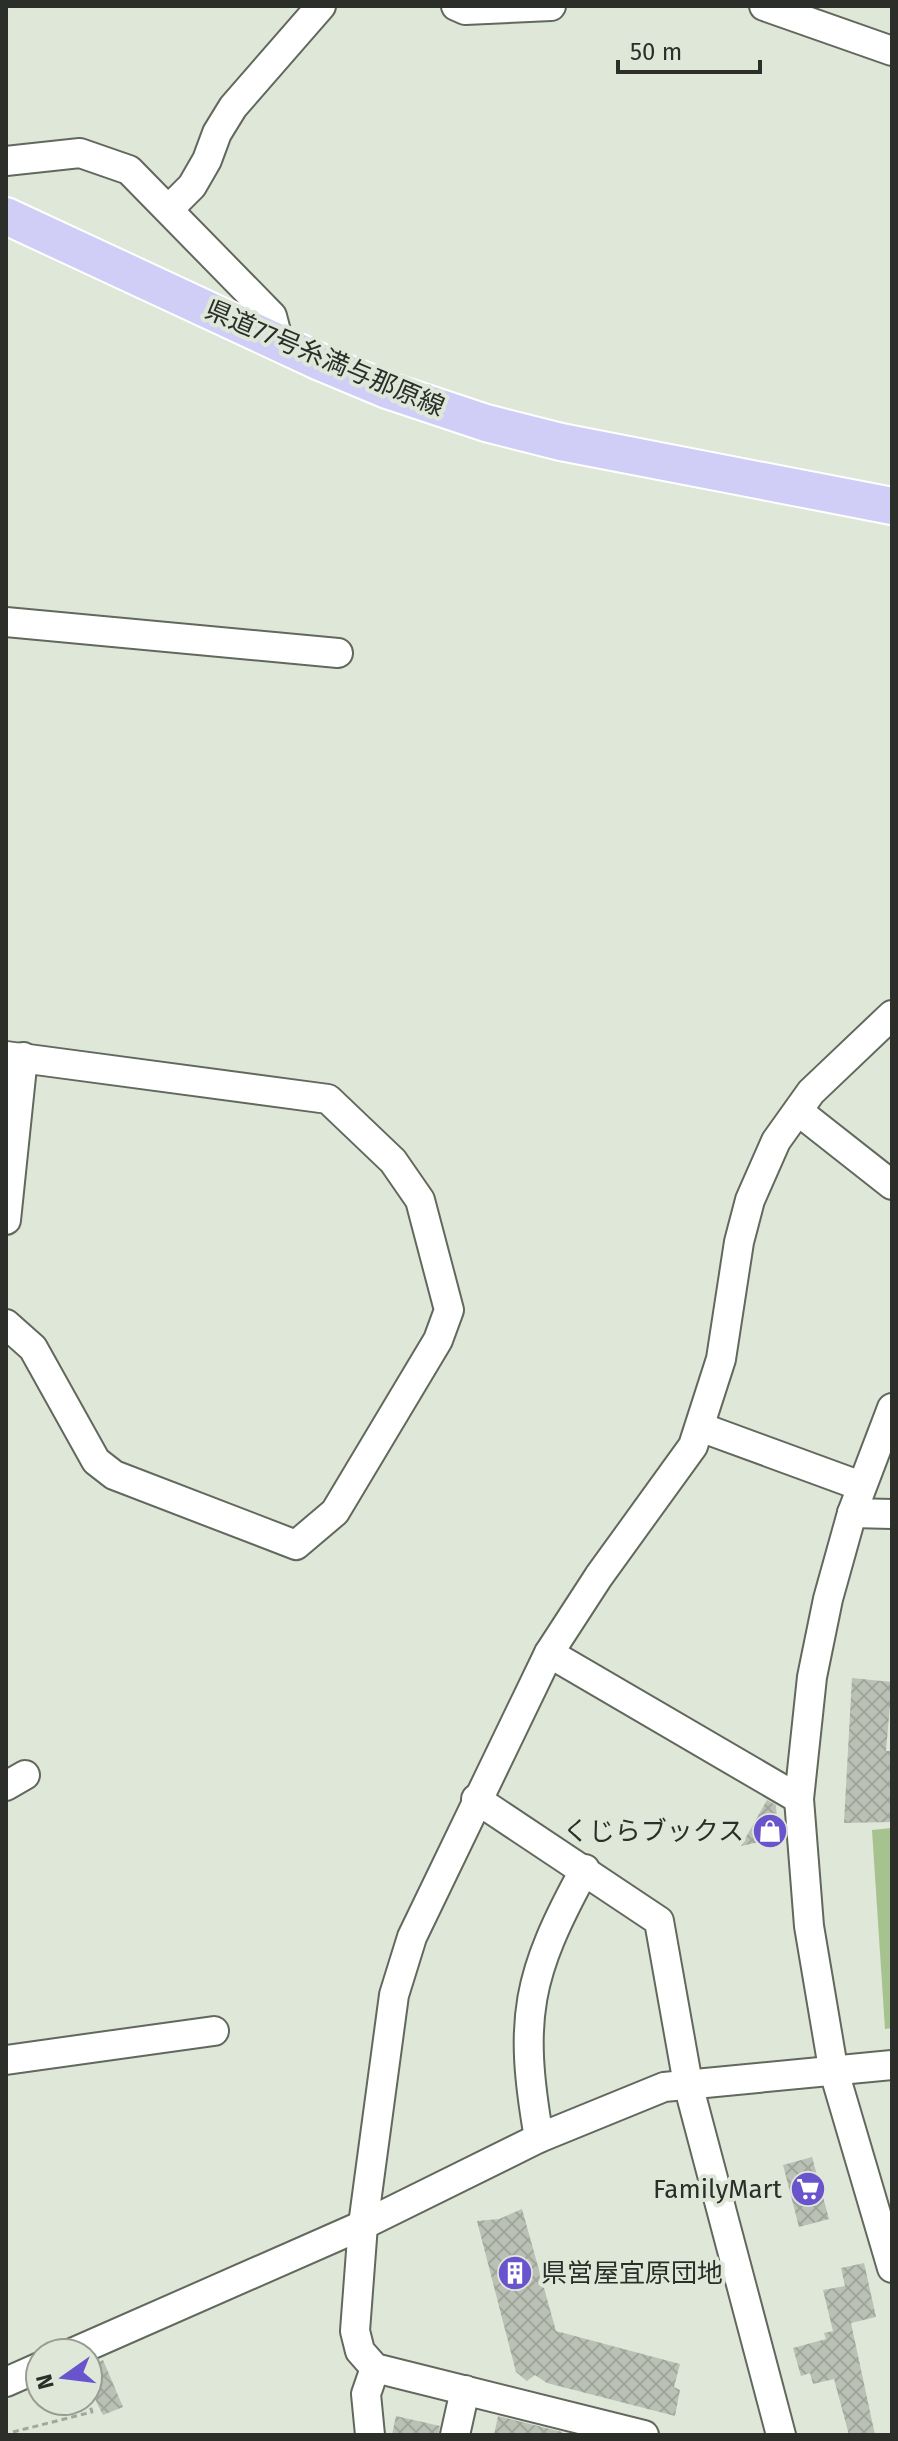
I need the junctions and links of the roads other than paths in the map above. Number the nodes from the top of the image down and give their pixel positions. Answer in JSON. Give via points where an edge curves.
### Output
{"nodes":[{"id":1,"x":321,"y":6,"type":"edge"},
{"id":2,"x":456,"y":6,"type":"edge"},
{"id":3,"x":551,"y":6,"type":"edge"},
{"id":4,"x":764,"y":6,"type":"edge"},
{"id":5,"x":892,"y":51,"type":"edge"},
{"id":6,"x":6,"y":161,"type":"edge"},
{"id":7,"x":170,"y":208,"type":"junction"},
{"id":8,"x":6,"y":216,"type":"edge"},
{"id":9,"x":279,"y":343,"type":"junction"},
{"id":10,"x":892,"y":506,"type":"edge"},
{"id":11,"x":6,"y":622,"type":"edge"},
{"id":12,"x":338,"y":653,"type":"dead end"},
{"id":13,"x":892,"y":1015,"type":"edge"},
{"id":14,"x":14,"y":1056,"type":"edge"},
{"id":15,"x":798,"y":1111,"type":"junction"},
{"id":16,"x":892,"y":1185,"type":"edge"},
{"id":17,"x":6,"y":1220,"type":"edge"},
{"id":18,"x":6,"y":1324,"type":"edge"},
{"id":19,"x":892,"y":1408,"type":"edge"},
{"id":20,"x":700,"y":1427,"type":"junction"},
{"id":21,"x":861,"y":1486,"type":"junction"},
{"id":22,"x":852,"y":1513,"type":"junction"},
{"id":23,"x":892,"y":1514,"type":"edge"},
{"id":24,"x":549,"y":1653,"type":"junction"},
{"id":25,"x":476,"y":1799,"type":"junction"},
{"id":26,"x":799,"y":1799,"type":"junction"},
{"id":27,"x":585,"y":1869,"type":"junction"},
{"id":28,"x":214,"y":2031,"type":"dead end"},
{"id":29,"x":6,"y":2060,"type":"edge"},
{"id":30,"x":892,"y":2065,"type":"edge"},
{"id":31,"x":833,"y":2068,"type":"junction"},
{"id":32,"x":688,"y":2084,"type":"junction"},
{"id":33,"x":539,"y":2138,"type":"junction"},
{"id":34,"x":363,"y":2225,"type":"junction"},
{"id":35,"x":886,"y":2226,"type":"edge"},
{"id":36,"x":892,"y":2268,"type":"edge"},
{"id":37,"x":104,"y":2339,"type":"edge"},
{"id":38,"x":375,"y":2368,"type":"junction"},
{"id":39,"x":465,"y":2390,"type":"junction"},
{"id":40,"x":370,"y":2435,"type":"edge"},
{"id":41,"x":455,"y":2435,"type":"edge"},
{"id":42,"x":644,"y":2435,"type":"edge"},
{"id":43,"x":781,"y":2435,"type":"edge"}],
"edges":[{"from":1,"to":7,"type":"street","via":[[233,107],[192,186]]},
{"from":2,"to":3,"type":"street"},
{"from":4,"to":5,"type":"street"},
{"from":6,"to":7,"type":"street","via":[[59,154],[101,158],[129,170]]},
{"from":7,"to":9,"type":"street","via":[[272,316]]},
{"from":8,"to":9,"type":"main road","name":"県道77号糸満与那原線"},
{"from":9,"to":10,"type":"main road","name":"県道77号糸満与那原線","via":[[387,390],[486,423]]},
{"from":11,"to":12,"type":"street"},
{"from":13,"to":15,"type":"street","via":[[811,1092]]},
{"from":14,"to":17,"type":"street"},
{"from":14,"to":18,"type":"street","via":[[328,1099],[393,1161],[420,1200],[449,1310],[438,1340],[335,1512],[296,1545],[114,1475],[96,1461],[33,1348]]},
{"from":15,"to":16,"type":"street"},
{"from":15,"to":20,"type":"street","via":[[776,1141],[750,1200],[721,1359]]},
{"from":19,"to":21,"type":"street"},
{"from":20,"to":21,"type":"street"},
{"from":20,"to":24,"type":"street","via":[[670,1482]]},
{"from":21,"to":22,"type":"street"},
{"from":22,"to":23,"type":"street"},
{"from":22,"to":26,"type":"street","via":[[812,1677]]},
{"from":24,"to":25,"type":"street"},
{"from":24,"to":26,"type":"street"},
{"from":25,"to":27,"type":"street"},
{"from":25,"to":34,"type":"street","via":[[412,1937],[394,1995]]},
{"from":26,"to":31,"type":"street","via":[[809,1926]]},
{"from":27,"to":32,"type":"street","via":[[659,1921]]},
{"from":27,"to":33,"type":"street","via":[[545,1946],[533,1990],[528,2076]]},
{"from":28,"to":29,"type":"street"},
{"from":30,"to":31,"type":"street"},
{"from":31,"to":32,"type":"street"},
{"from":31,"to":35,"type":"street"},
{"from":32,"to":33,"type":"street","via":[[664,2087]]},
{"from":32,"to":43,"type":"street"},
{"from":33,"to":34,"type":"street"},
{"from":34,"to":37,"type":"street"},
{"from":34,"to":38,"type":"street","via":[[355,2331],[360,2351]]},
{"from":35,"to":36,"type":"street"},
{"from":38,"to":39,"type":"street"},
{"from":38,"to":40,"type":"street","via":[[366,2394]]},
{"from":39,"to":41,"type":"street"},
{"from":39,"to":42,"type":"street"}]}
